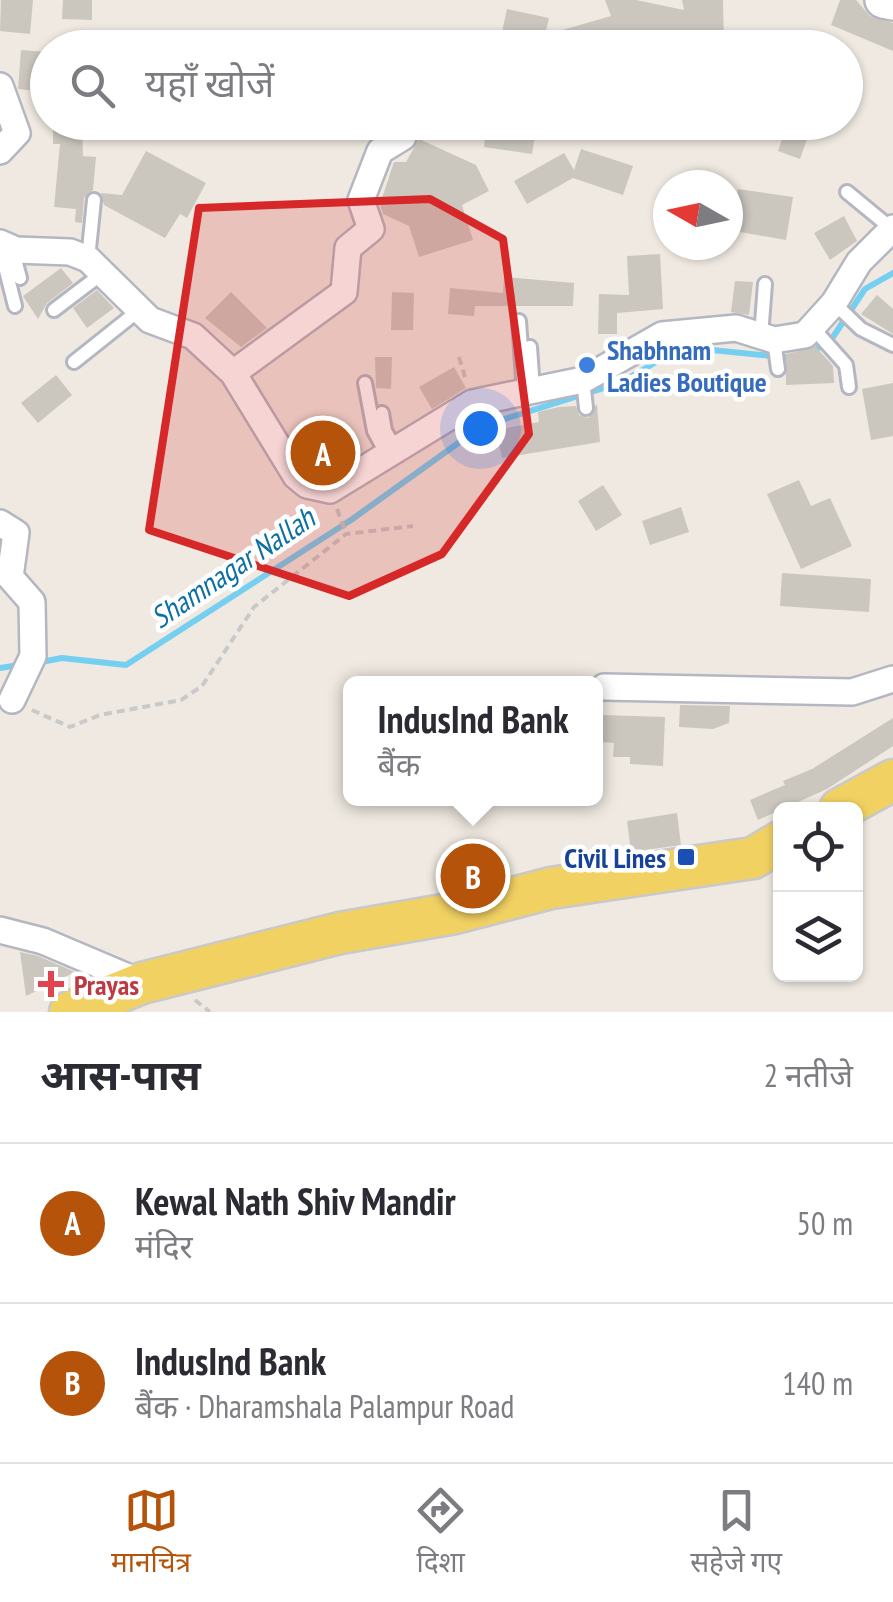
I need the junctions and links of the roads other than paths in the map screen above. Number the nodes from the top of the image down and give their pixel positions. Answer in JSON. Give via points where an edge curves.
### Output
{"nodes":[{"id":1,"x":883,"y":0,"type":"edge"},
{"id":2,"x":893,"y":2,"type":"edge"},
{"id":3,"x":0,"y":86,"type":"edge"},
{"id":4,"x":397,"y":140,"type":"edge"},
{"id":5,"x":0,"y":150,"type":"edge"},
{"id":6,"x":847,"y":192,"type":"dead end"},
{"id":7,"x":94,"y":200,"type":"dead end"},
{"id":8,"x":893,"y":229,"type":"edge"},
{"id":9,"x":4,"y":246,"type":"edge"},
{"id":10,"x":96,"y":265,"type":"junction"},
{"id":11,"x":20,"y":278,"type":"dead end"},
{"id":12,"x":766,"y":284,"type":"dead end"},
{"id":13,"x":834,"y":303,"type":"junction"},
{"id":14,"x":15,"y":306,"type":"dead end"},
{"id":15,"x":54,"y":310,"type":"dead end"},
{"id":16,"x":138,"y":311,"type":"junction"},
{"id":17,"x":518,"y":321,"type":"dead end"},
{"id":18,"x":812,"y":328,"type":"junction"},
{"id":19,"x":768,"y":338,"type":"junction"},
{"id":20,"x":893,"y":345,"type":"edge"},
{"id":21,"x":530,"y":347,"type":"dead end"},
{"id":22,"x":74,"y":362,"type":"dead end"},
{"id":23,"x":778,"y":369,"type":"dead end"},
{"id":24,"x":233,"y":373,"type":"junction"},
{"id":25,"x":583,"y":380,"type":"junction"},
{"id":26,"x":366,"y":383,"type":"dead end"},
{"id":27,"x":849,"y":388,"type":"dead end"},
{"id":28,"x":529,"y":391,"type":"junction"},
{"id":29,"x":586,"y":408,"type":"dead end"},
{"id":30,"x":382,"y":413,"type":"dead end"},
{"id":31,"x":391,"y":452,"type":"junction"},
{"id":32,"x":0,"y":523,"type":"edge"},
{"id":33,"x":893,"y":679,"type":"edge"},
{"id":34,"x":604,"y":687,"type":"dead end"},
{"id":35,"x":12,"y":700,"type":"road end"},
{"id":36,"x":893,"y":780,"type":"edge"},
{"id":37,"x":854,"y":802,"type":"edge"},
{"id":38,"x":773,"y":846,"type":"edge"},
{"id":39,"x":0,"y":930,"type":"edge"},
{"id":40,"x":142,"y":984,"type":"junction"},
{"id":41,"x":70,"y":1012,"type":"edge"}],
"edges":[{"from":1,"to":2,"type":"street"},
{"from":3,"to":5,"type":"street","via":[[17,133]]},
{"from":4,"to":24,"type":"street","via":[[380,151],[361,200],[371,229],[348,248],[344,292]]},
{"from":6,"to":8,"type":"lane"},
{"from":7,"to":10,"type":"lane"},
{"from":8,"to":13,"type":"street","via":[[858,262]]},
{"from":9,"to":10,"type":"street","via":[[70,252]]},
{"from":9,"to":11,"type":"lane"},
{"from":9,"to":14,"type":"lane"},
{"from":10,"to":15,"type":"lane"},
{"from":10,"to":16,"type":"street"},
{"from":12,"to":19,"type":"lane"},
{"from":13,"to":18,"type":"street"},
{"from":13,"to":20,"type":"lane","via":[[861,329]]},
{"from":16,"to":22,"type":"lane"},
{"from":16,"to":24,"type":"street","via":[[194,336]]},
{"from":17,"to":28,"type":"lane"},
{"from":18,"to":19,"type":"street","via":[[789,340]]},
{"from":18,"to":27,"type":"lane","via":[[846,365]]},
{"from":19,"to":23,"type":"lane"},
{"from":19,"to":25,"type":"street","via":[[736,328],[679,330]]},
{"from":21,"to":28,"type":"lane"},
{"from":24,"to":31,"type":"street","via":[[307,486],[330,490]]},
{"from":25,"to":28,"type":"street"},
{"from":25,"to":29,"type":"lane"},
{"from":26,"to":31,"type":"lane","via":[[374,431]]},
{"from":28,"to":31,"type":"street","via":[[472,403]]},
{"from":30,"to":31,"type":"lane"},
{"from":32,"to":35,"type":"street","via":[[16,532],[10,577],[32,602],[34,656]]},
{"from":33,"to":34,"type":"street","via":[[852,692]]},
{"from":36,"to":37,"type":"main road"},
{"from":38,"to":40,"type":"main road","via":[[753,858],[550,888],[340,933]]},
{"from":39,"to":40,"type":"street","via":[[44,941]]},
{"from":40,"to":41,"type":"main road"}]}
